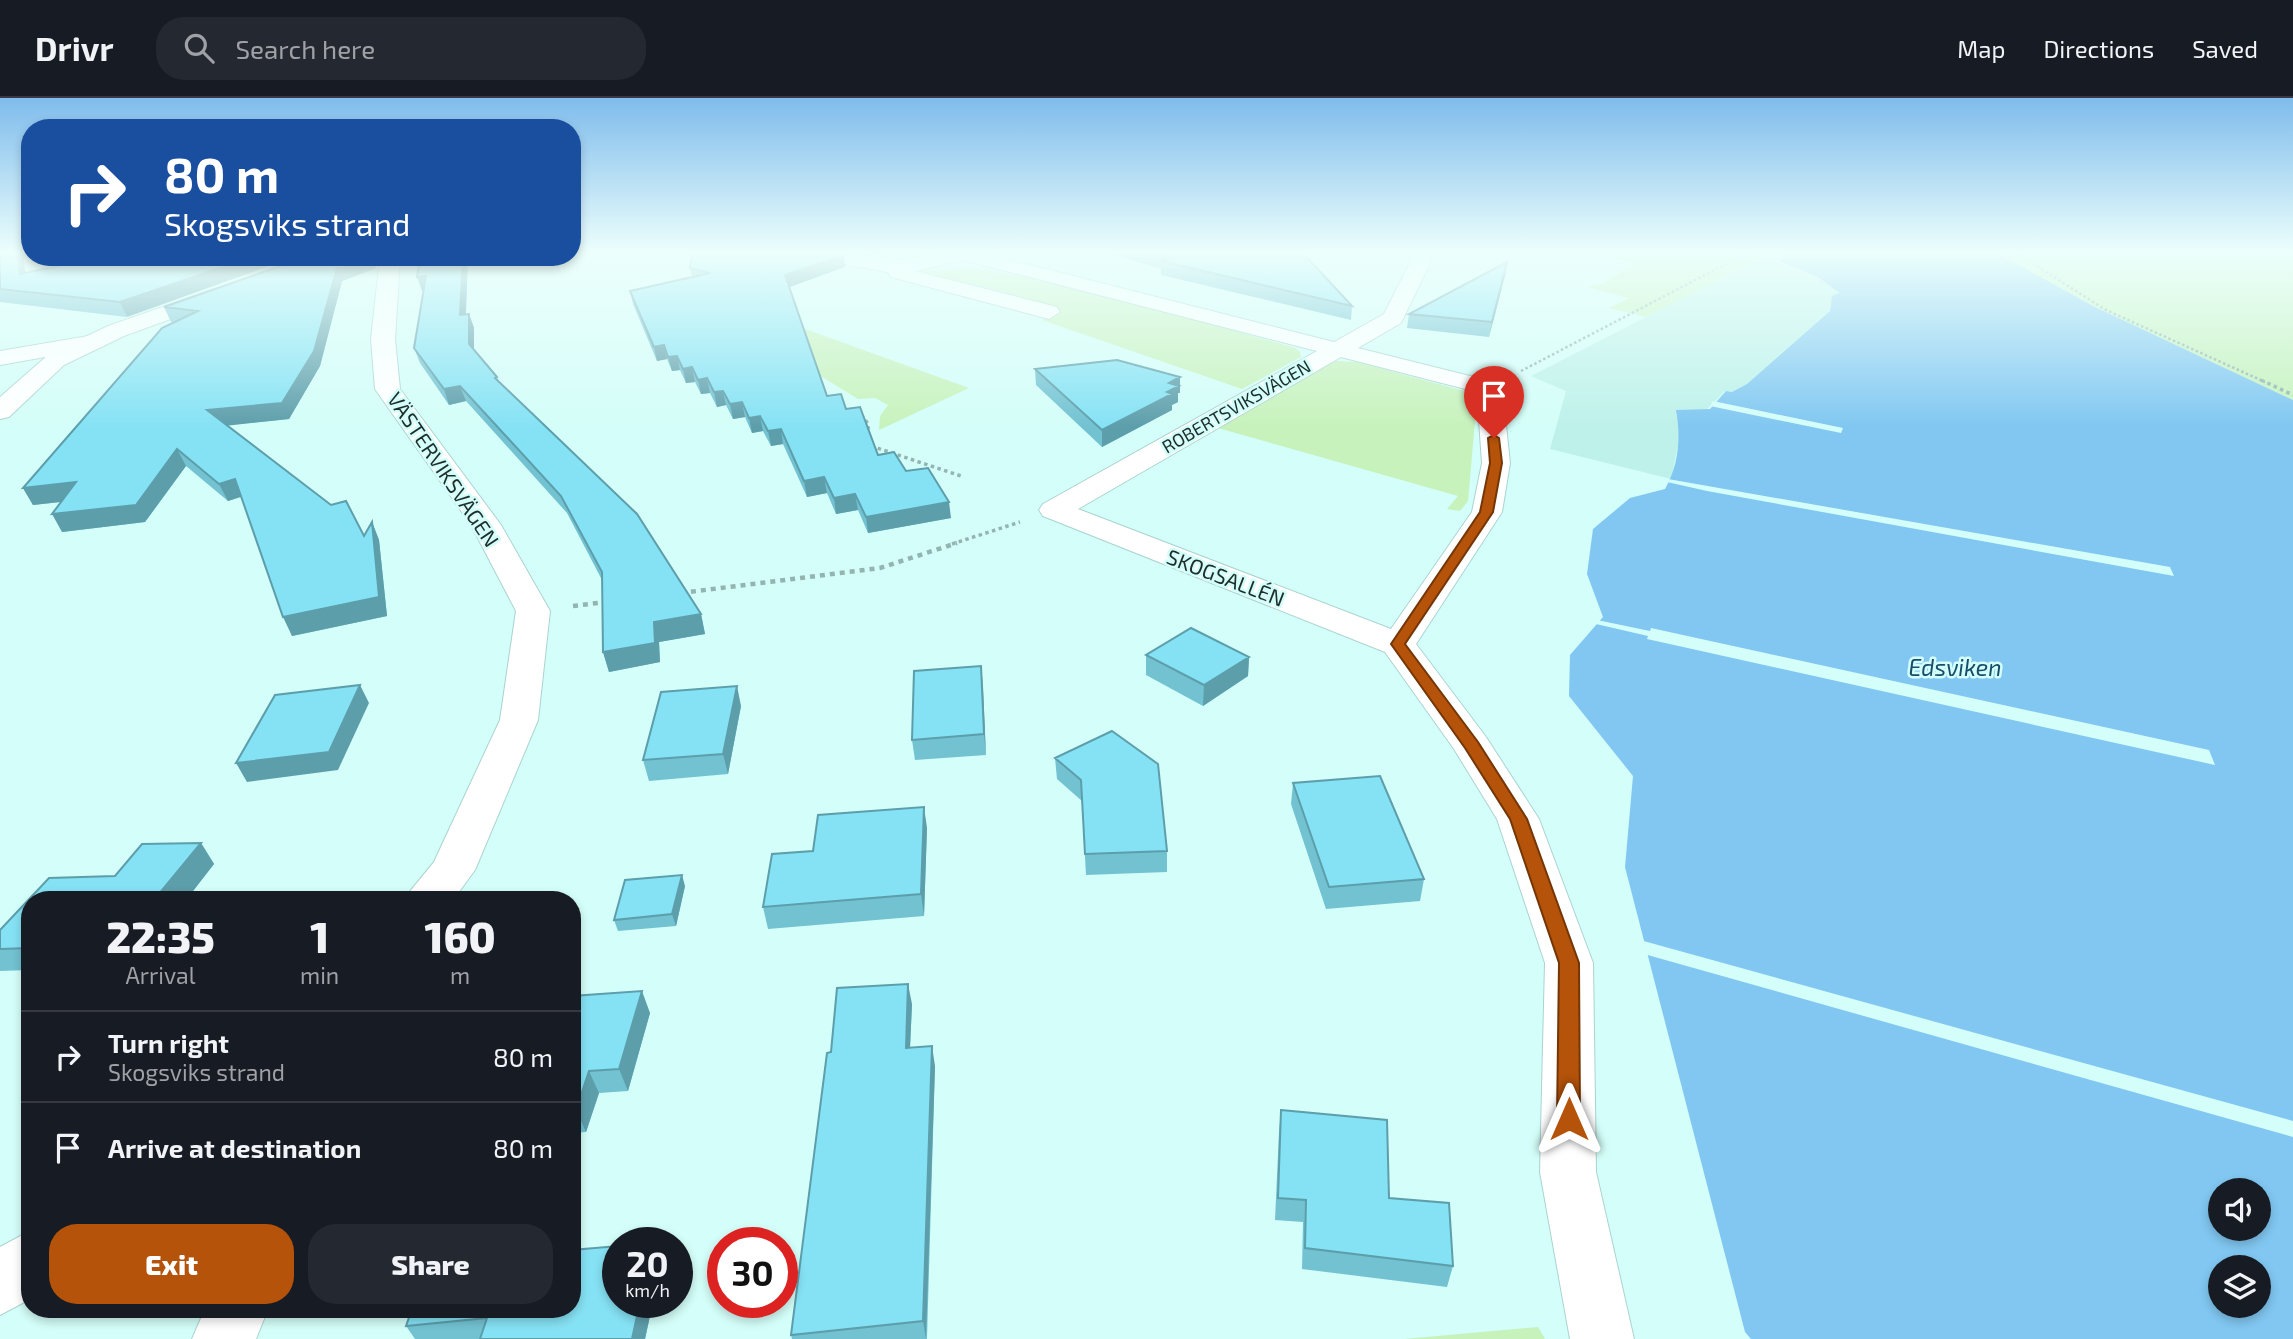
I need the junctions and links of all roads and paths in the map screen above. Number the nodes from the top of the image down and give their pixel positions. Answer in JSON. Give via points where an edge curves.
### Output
{"nodes":[{"id":1,"x":174,"y":311,"type":"edge"},
{"id":2,"x":385,"y":311,"type":"edge"},
{"id":3,"x":1045,"y":311,"type":"edge"},
{"id":4,"x":1187,"y":311,"type":"edge"},
{"id":5,"x":1397,"y":311,"type":"edge"},
{"id":6,"x":1636,"y":311,"type":"edge"},
{"id":7,"x":2108,"y":311,"type":"edge"},
{"id":8,"x":1049,"y":312,"type":"dead end"},
{"id":9,"x":94,"y":342,"type":"junction"},
{"id":10,"x":1335,"y":349,"type":"junction"},
{"id":11,"x":0,"y":358,"type":"edge"},
{"id":12,"x":1489,"y":388,"type":"junction"},
{"id":13,"x":2293,"y":395,"type":"edge"},
{"id":14,"x":858,"y":410,"type":"edge"},
{"id":15,"x":0,"y":411,"type":"edge"},
{"id":16,"x":866,"y":435,"type":"edge"},
{"id":17,"x":866,"y":444,"type":"edge"},
{"id":18,"x":964,"y":477,"type":"dead end"},
{"id":19,"x":1054,"y":510,"type":"junction"},
{"id":20,"x":680,"y":593,"type":"edge"},
{"id":21,"x":613,"y":601,"type":"edge"},
{"id":22,"x":533,"y":611,"type":"junction"},
{"id":23,"x":1398,"y":644,"type":"junction"},
{"id":24,"x":434,"y":891,"type":"edge"},
{"id":25,"x":21,"y":1268,"type":"edge"},
{"id":26,"x":0,"y":1285,"type":"edge"},
{"id":27,"x":233,"y":1318,"type":"edge"},
{"id":28,"x":224,"y":1339,"type":"edge"},
{"id":29,"x":1602,"y":1339,"type":"edge"}],
"edges":[{"from":1,"to":9,"type":"street"},
{"from":2,"to":22,"type":"street","name":"VÄSTERVIKSVÄGEN","via":[[388,389],[486,525]]},
{"from":3,"to":8,"type":"street"},
{"from":4,"to":10,"type":"street"},
{"from":5,"to":10,"type":"street","name":"ROBERTSVIKSVÄGEN","via":[[1393,318]]},
{"from":6,"to":12,"type":"path"},
{"from":7,"to":13,"type":"path"},
{"from":9,"to":11,"type":"street"},
{"from":9,"to":15,"type":"street","via":[[56,360]]},
{"from":10,"to":12,"type":"street"},
{"from":10,"to":19,"type":"street","name":"ROBERTSVIKSVÄGEN"},
{"from":12,"to":23,"type":"street","via":[[1496,463],[1487,512]]},
{"from":14,"to":16,"type":"path","via":[[869,425]]},
{"from":17,"to":18,"type":"path"},
{"from":19,"to":20,"type":"path","via":[[880,568]]},
{"from":19,"to":23,"type":"street","name":"SKOGSALLÉN"},
{"from":21,"to":22,"type":"path"},
{"from":22,"to":24,"type":"street","via":[[519,720],[453,870]]},
{"from":23,"to":29,"type":"street","via":[[1518,819],[1569,963],[1569,1172]]},
{"from":25,"to":26,"type":"street"},
{"from":27,"to":28,"type":"street"}]}
